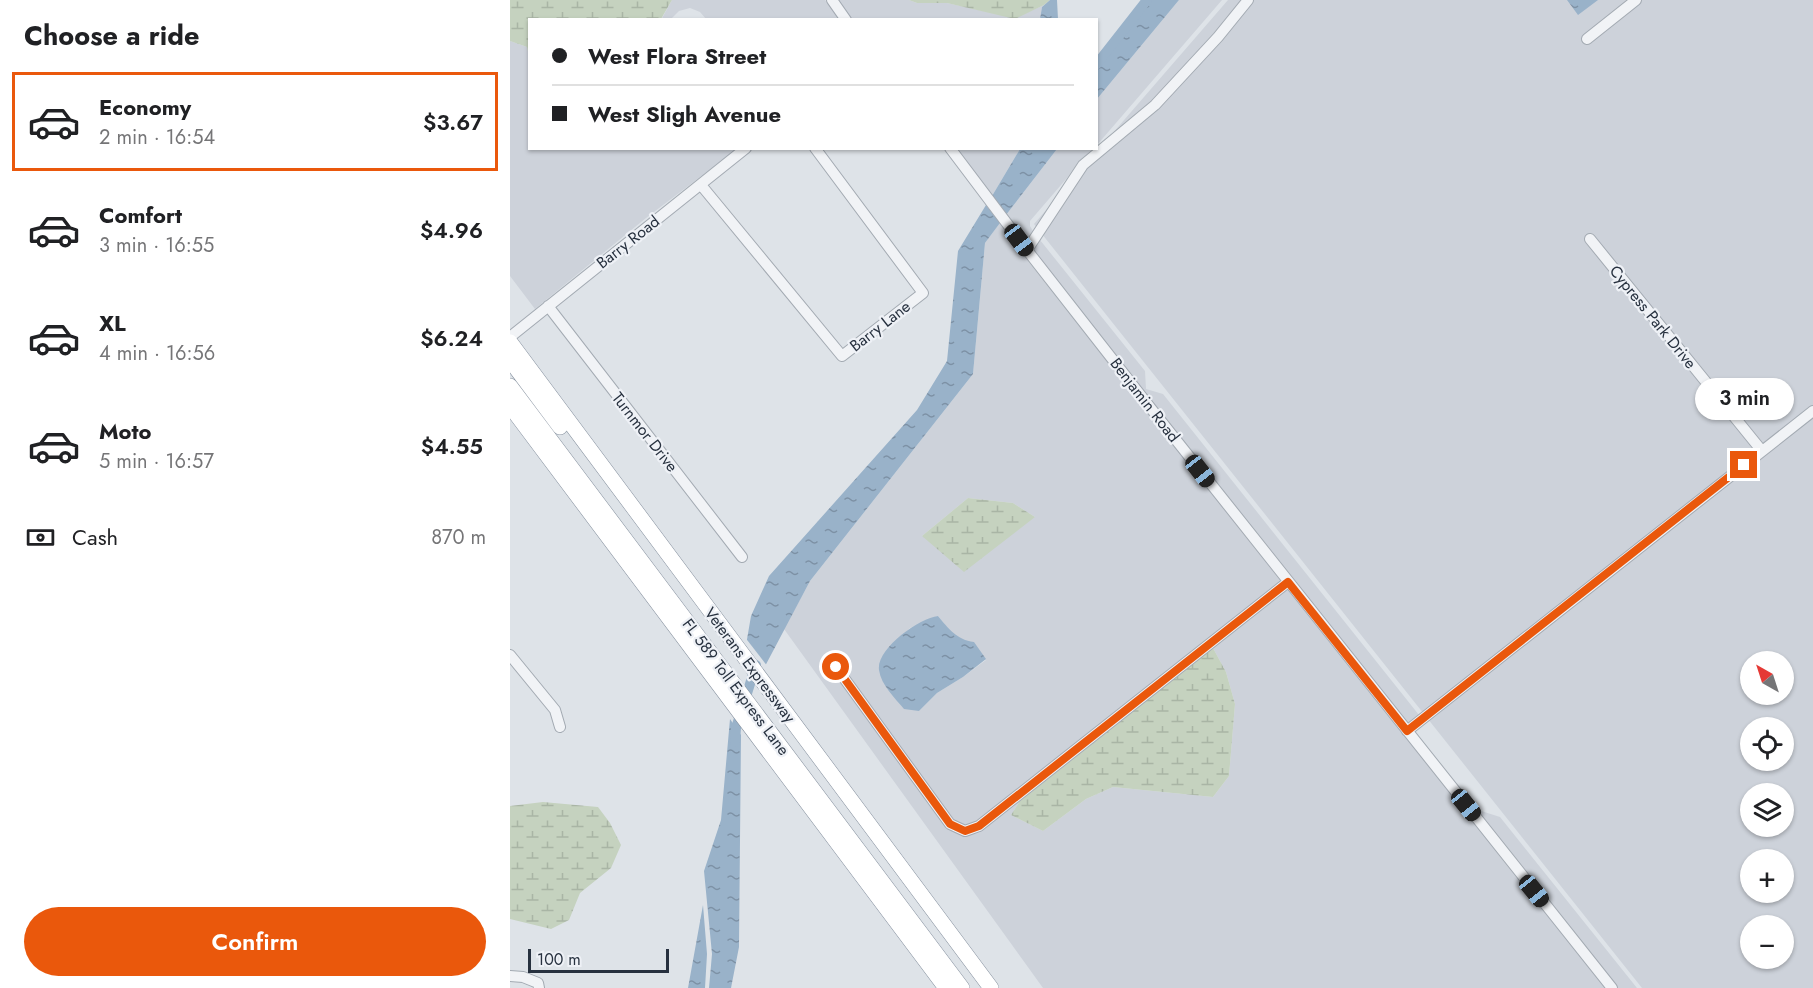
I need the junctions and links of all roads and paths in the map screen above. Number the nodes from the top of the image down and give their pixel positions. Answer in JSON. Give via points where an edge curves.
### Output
{"nodes":[{"id":1,"x":832,"y":0,"type":"edge"},
{"id":2,"x":1248,"y":0,"type":"edge"},
{"id":3,"x":1636,"y":0,"type":"edge"},
{"id":4,"x":845,"y":18,"type":"edge"},
{"id":5,"x":1587,"y":39,"type":"dead end"},
{"id":6,"x":744,"y":150,"type":"edge"},
{"id":7,"x":816,"y":150,"type":"edge"},
{"id":8,"x":951,"y":150,"type":"edge"},
{"id":9,"x":701,"y":185,"type":"junction"},
{"id":10,"x":1590,"y":239,"type":"dead end"},
{"id":11,"x":1027,"y":250,"type":"junction"},
{"id":12,"x":548,"y":306,"type":"junction"},
{"id":13,"x":510,"y":337,"type":"edge"},
{"id":14,"x":510,"y":342,"type":"edge"},
{"id":15,"x":510,"y":360,"type":"edge"},
{"id":16,"x":519,"y":380,"type":"edge"},
{"id":17,"x":510,"y":406,"type":"edge"},
{"id":18,"x":1813,"y":411,"type":"edge"},
{"id":19,"x":1762,"y":451,"type":"junction"},
{"id":20,"x":742,"y":557,"type":"dead end"},
{"id":21,"x":1288,"y":582,"type":"junction"},
{"id":22,"x":510,"y":655,"type":"edge"},
{"id":23,"x":836,"y":667,"type":"dead end"},
{"id":24,"x":560,"y":727,"type":"dead end"},
{"id":25,"x":1407,"y":731,"type":"junction"},
{"id":26,"x":510,"y":976,"type":"edge"},
{"id":27,"x":540,"y":988,"type":"edge"},
{"id":28,"x":945,"y":988,"type":"edge"},
{"id":29,"x":962,"y":988,"type":"edge"},
{"id":30,"x":991,"y":988,"type":"edge"},
{"id":31,"x":1612,"y":988,"type":"edge"}],
"edges":[{"from":1,"to":4,"type":"street"},
{"from":2,"to":11,"type":"street","via":[[1155,105],[1083,165]]},
{"from":3,"to":5,"type":"street"},
{"from":6,"to":9,"type":"street","name":"Barry Road"},
{"from":7,"to":9,"type":"street","name":"Barry Lane","via":[[922,292],[842,356]]},
{"from":8,"to":11,"type":"street","name":"Benjamin Road"},
{"from":9,"to":12,"type":"street","name":"Barry Road"},
{"from":10,"to":19,"type":"street","name":"Cypress Park Drive"},
{"from":11,"to":21,"type":"street","name":"Benjamin Road"},
{"from":12,"to":13,"type":"street","name":"Barry Road"},
{"from":12,"to":20,"type":"street","name":"Turnmor Drive"},
{"from":14,"to":16,"type":"highway","name":"Veterans Expressway"},
{"from":15,"to":16,"type":"highway","name":"FL 589 Toll Express Lane"},
{"from":16,"to":29,"type":"highway","name":"FL 589 Toll Express Lane","via":[[717,661]]},
{"from":16,"to":30,"type":"highway","name":"Veterans Expressway","via":[[673,562]]},
{"from":17,"to":28,"type":"highway"},
{"from":18,"to":19,"type":"street"},
{"from":19,"to":25,"type":"street"},
{"from":21,"to":23,"type":"street","via":[[979,826],[965,831],[950,824]]},
{"from":21,"to":25,"type":"street","name":"Benjamin Road"},
{"from":22,"to":24,"type":"street","via":[[555,710]]},
{"from":25,"to":31,"type":"street","name":"Benjamin Road"},
{"from":26,"to":27,"type":"street","via":[[523,977],[538,983]]}]}
